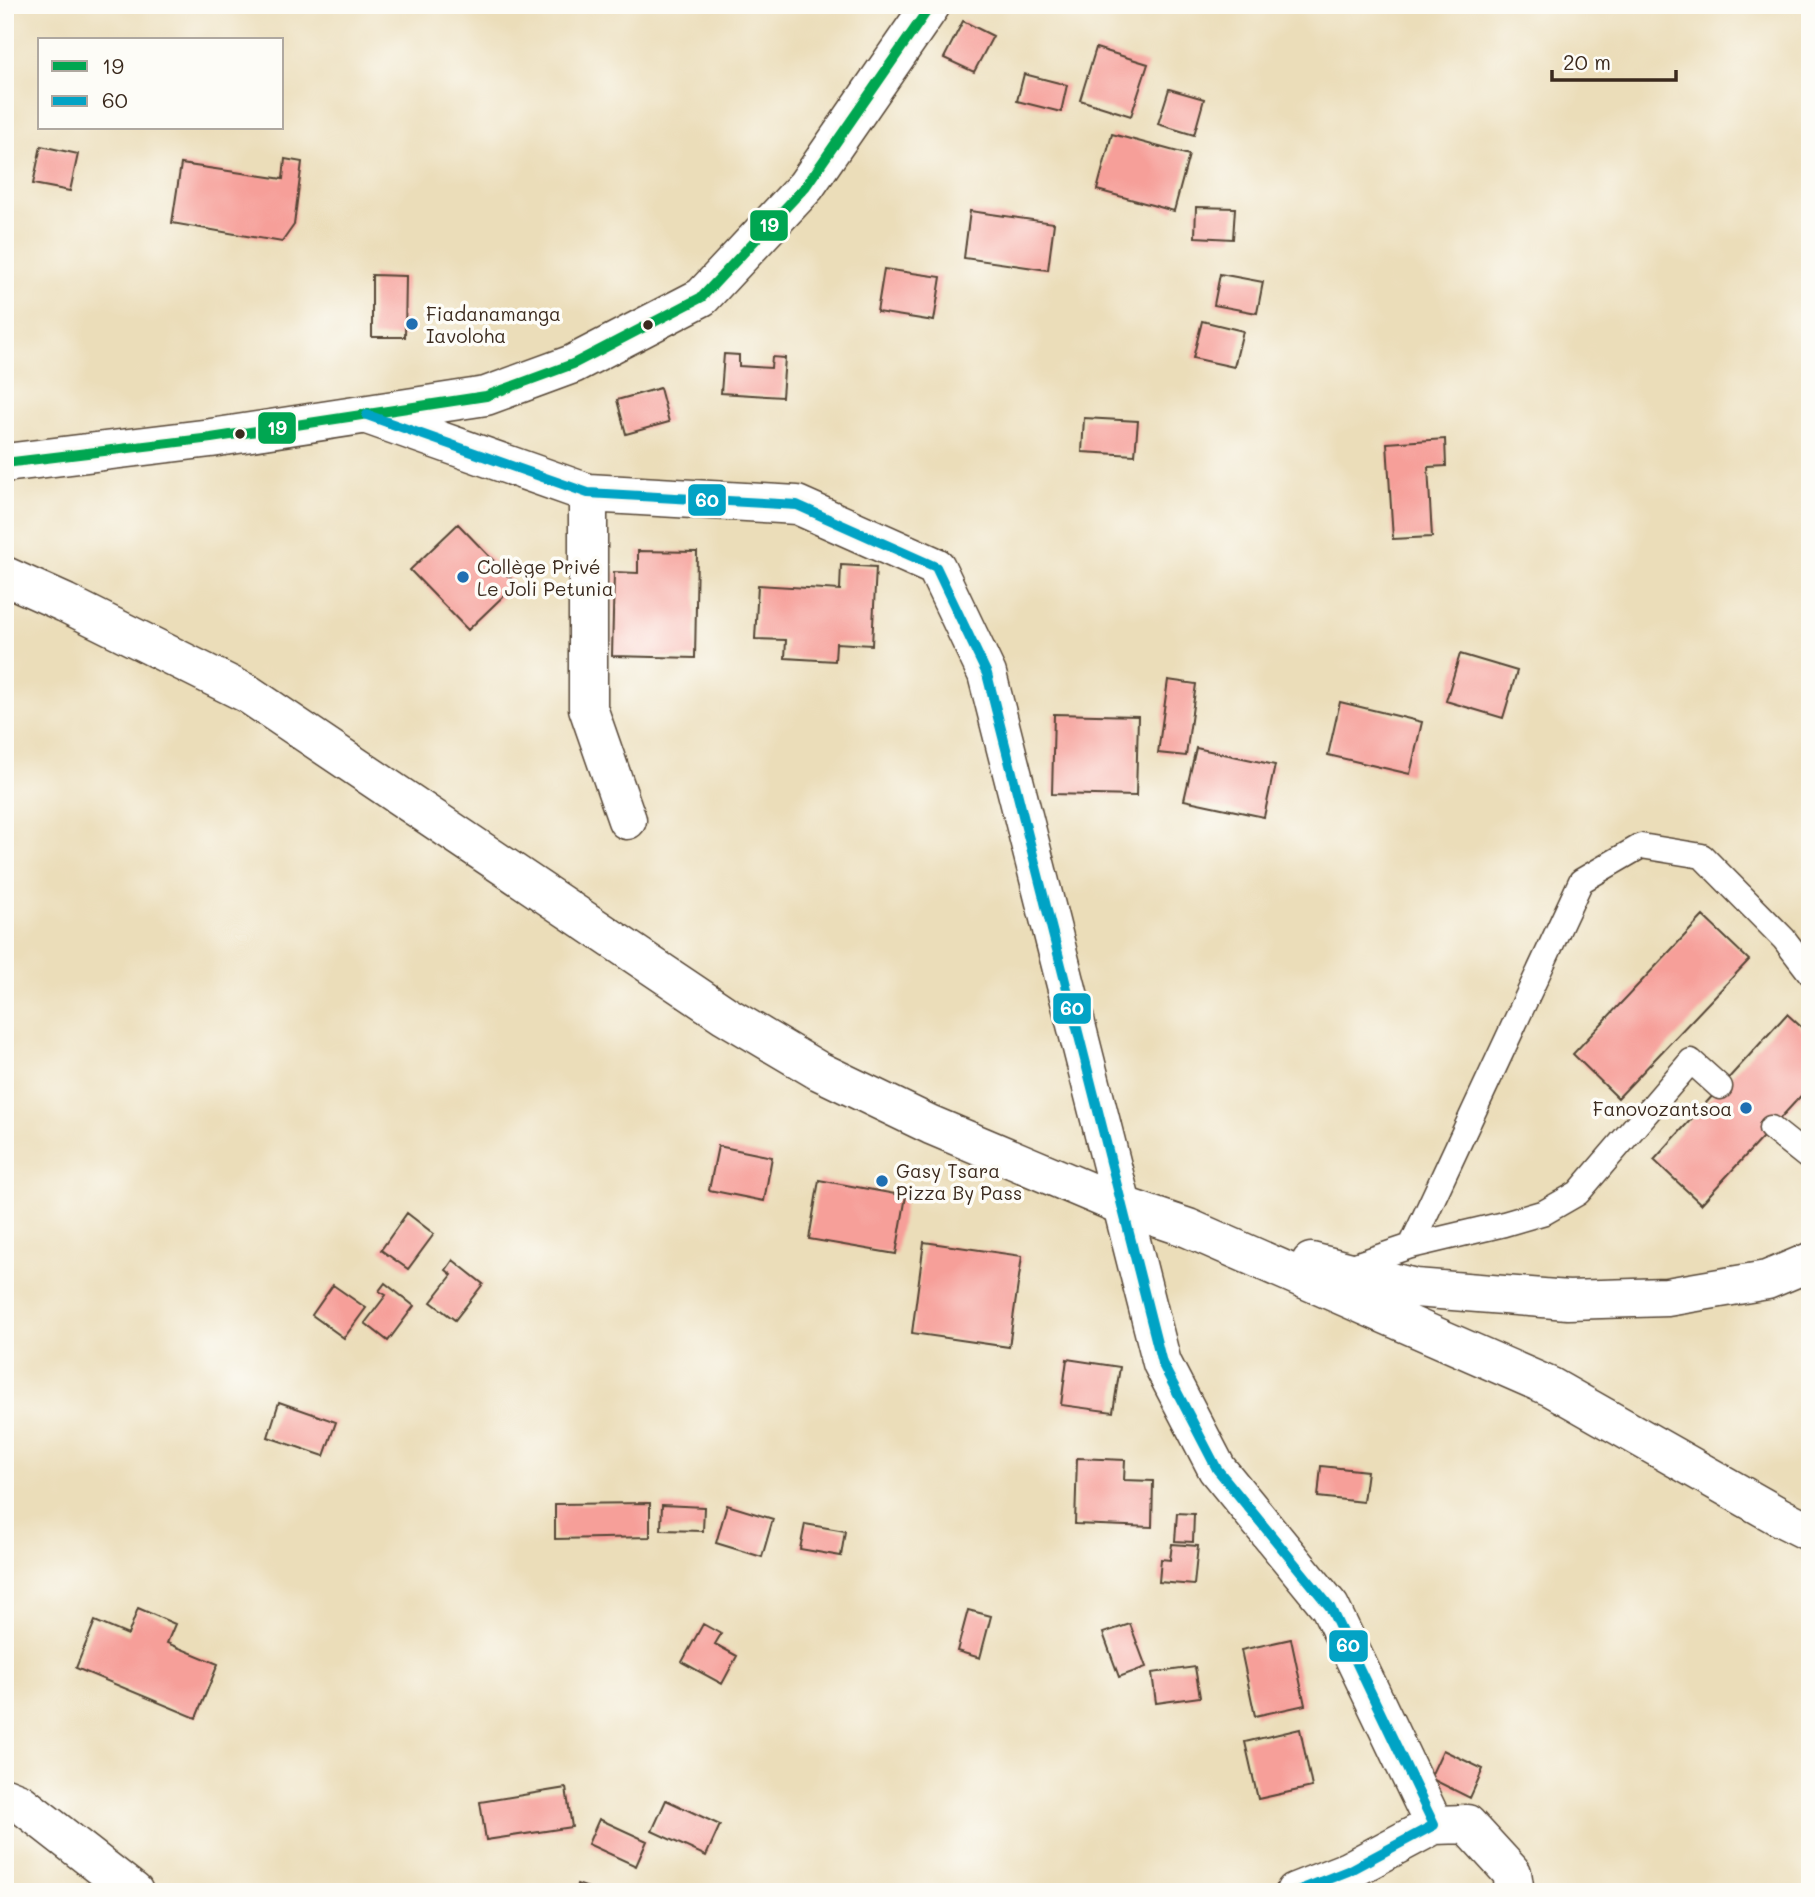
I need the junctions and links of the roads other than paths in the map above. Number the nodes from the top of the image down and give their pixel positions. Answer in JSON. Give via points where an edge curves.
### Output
{"nodes":[{"id":1,"x":930,"y":5,"type":"edge"},
{"id":2,"x":367,"y":415,"type":"junction"},
{"id":3,"x":5,"y":463,"type":"edge"},
{"id":4,"x":588,"y":493,"type":"junction"},
{"id":5,"x":5,"y":576,"type":"edge"},
{"id":6,"x":627,"y":820,"type":"dead end"},
{"id":7,"x":1810,"y":973,"type":"edge"},
{"id":8,"x":1720,"y":1087,"type":"dead end"},
{"id":9,"x":1771,"y":1128,"type":"dead end"},
{"id":10,"x":1810,"y":1159,"type":"edge"},
{"id":11,"x":1123,"y":1206,"type":"junction"},
{"id":12,"x":1188,"y":1228,"type":"junction"},
{"id":13,"x":1411,"y":1246,"type":"junction"},
{"id":14,"x":1810,"y":1262,"type":"edge"},
{"id":15,"x":1340,"y":1270,"type":"junction"},
{"id":16,"x":1810,"y":1532,"type":"edge"},
{"id":17,"x":5,"y":1797,"type":"edge"},
{"id":18,"x":1434,"y":1825,"type":"junction"},
{"id":19,"x":134,"y":1892,"type":"edge"},
{"id":20,"x":1295,"y":1892,"type":"edge"},
{"id":21,"x":1515,"y":1892,"type":"edge"}],
"edges":[{"from":1,"to":2,"type":"street","via":[[806,186],[702,297],[573,364],[486,396]]},
{"from":2,"to":3,"type":"street"},
{"from":2,"to":4,"type":"street"},
{"from":4,"to":6,"type":"street","via":[[588,708]]},
{"from":4,"to":11,"type":"street","via":[[797,505],[936,567],[987,674]]},
{"from":5,"to":11,"type":"street","via":[[248,694],[725,1015],[819,1071],[930,1125]]},
{"from":7,"to":13,"type":"lane","via":[[1784,939],[1702,856],[1641,846],[1581,881]]},
{"from":8,"to":13,"type":"lane","via":[[1690,1061],[1578,1194],[1545,1212]]},
{"from":9,"to":10,"type":"lane"},
{"from":11,"to":12,"type":"street"},
{"from":11,"to":18,"type":"street","via":[[1162,1363],[1217,1469],[1330,1607]]},
{"from":12,"to":15,"type":"street"},
{"from":12,"to":16,"type":"street","via":[[1551,1387]]},
{"from":13,"to":15,"type":"lane"},
{"from":14,"to":15,"type":"street","via":[[1767,1280],[1667,1297],[1568,1300],[1415,1288]]},
{"from":17,"to":19,"type":"street","via":[[20,1802]]},
{"from":18,"to":20,"type":"street","via":[[1348,1871]]},
{"from":18,"to":21,"type":"street","via":[[1467,1824],[1512,1873]]}]}
